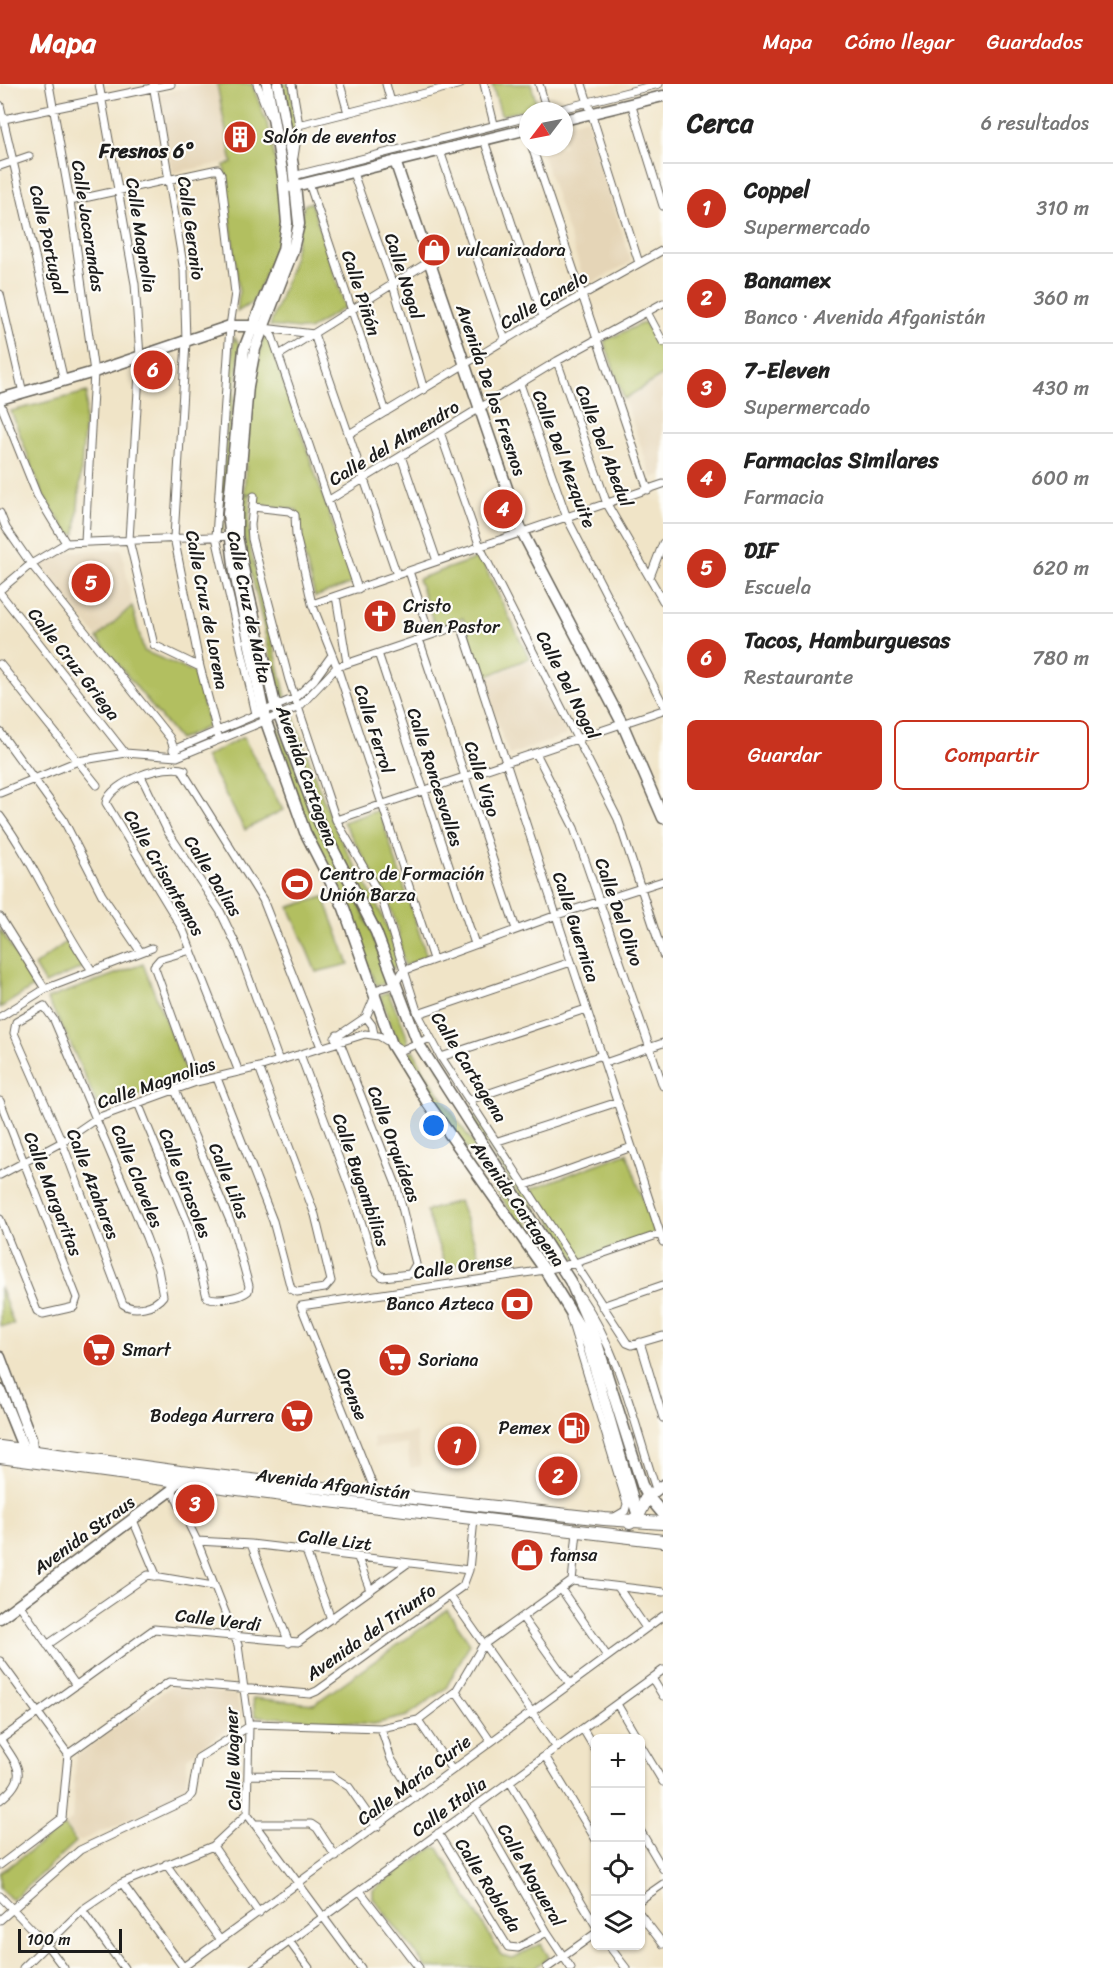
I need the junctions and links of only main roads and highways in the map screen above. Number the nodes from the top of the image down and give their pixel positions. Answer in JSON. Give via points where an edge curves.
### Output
{"nodes":[{"id":1,"x":0,"y":1447,"type":"edge"},
{"id":2,"x":28,"y":1455,"type":"junction"},
{"id":3,"x":0,"y":1457,"type":"edge"},
{"id":4,"x":177,"y":1481,"type":"junction"},
{"id":5,"x":656,"y":1490,"type":"edge"},
{"id":6,"x":516,"y":1510,"type":"junction"},
{"id":7,"x":634,"y":1517,"type":"junction"},
{"id":8,"x":474,"y":1519,"type":"junction"},
{"id":9,"x":663,"y":1523,"type":"edge"},
{"id":10,"x":577,"y":1532,"type":"junction"},
{"id":11,"x":662,"y":1541,"type":"edge"}],
"edges":[{"from":1,"to":2,"type":"main road","name":"Avenida Afganistán"},
{"from":2,"to":3,"type":"main road","name":"Avenida Afganistán"},
{"from":2,"to":4,"type":"main road","name":"Avenida Afganistán"},
{"from":4,"to":6,"type":"main road","name":"Avenida Afganistán","via":[[376,1493]]},
{"from":4,"to":8,"type":"main road","name":"Avenida Afganistán"},
{"from":5,"to":7,"type":"main road"},
{"from":6,"to":7,"type":"main road","name":"Avenida Afganistán","via":[[608,1520]]},
{"from":6,"to":8,"type":"main road","via":[[485,1511]]},
{"from":7,"to":9,"type":"main road","name":"Avenida Afganistán"},
{"from":7,"to":10,"type":"main road","via":[[615,1530]]},
{"from":7,"to":11,"type":"main road","via":[[644,1530]]},
{"from":8,"to":10,"type":"main road","name":"Avenida Afganistán"},
{"from":10,"to":11,"type":"main road","name":"Avenida Afganistán"}]}
